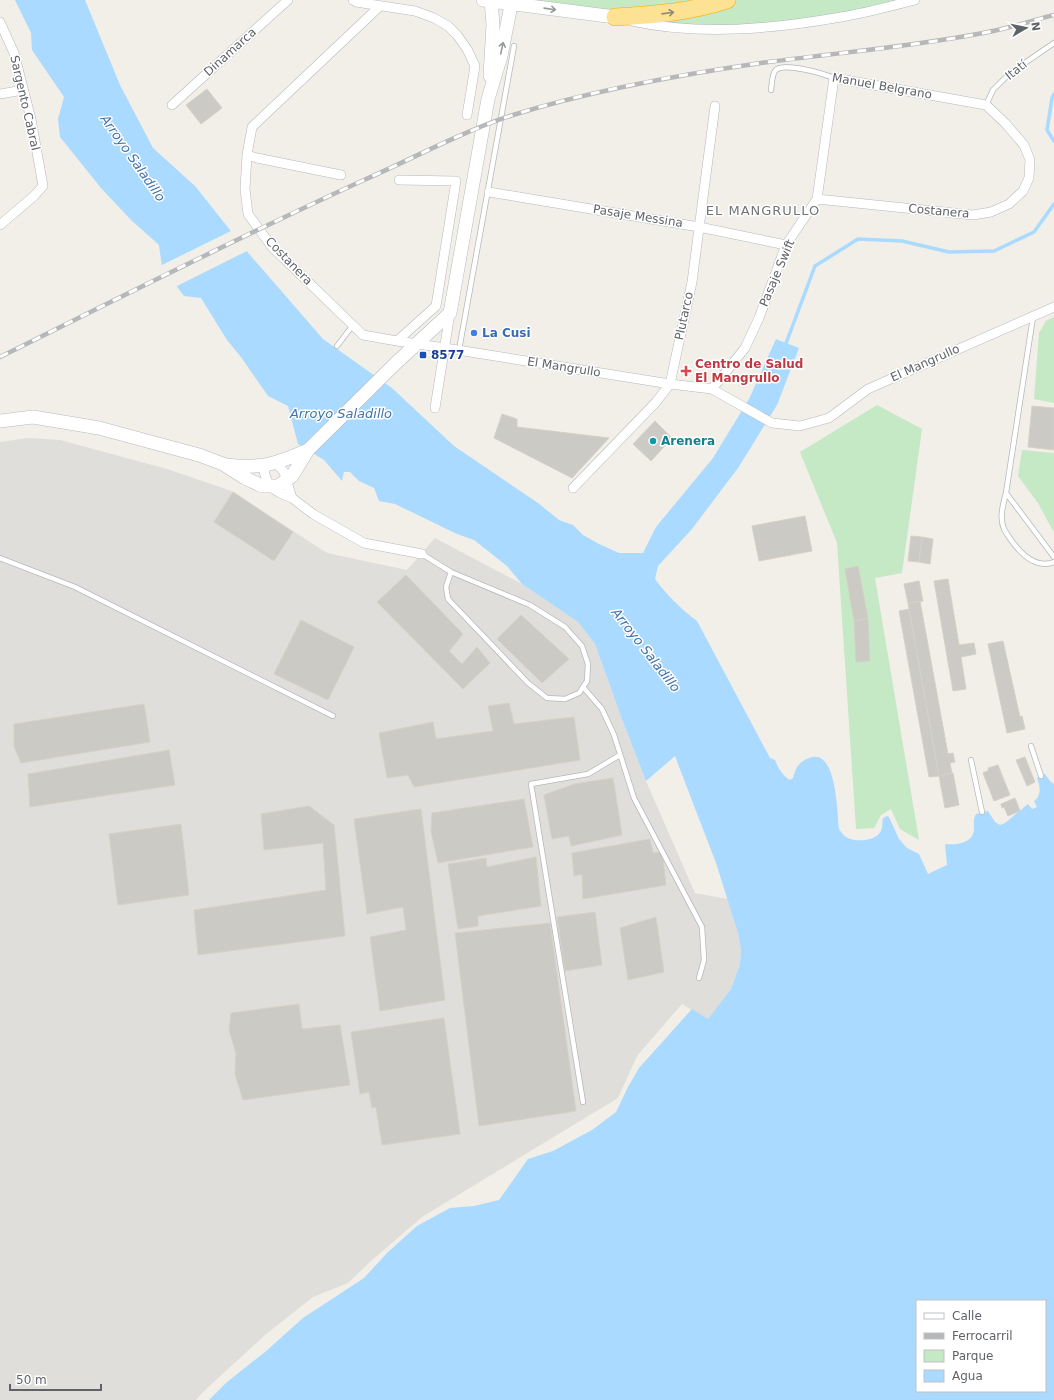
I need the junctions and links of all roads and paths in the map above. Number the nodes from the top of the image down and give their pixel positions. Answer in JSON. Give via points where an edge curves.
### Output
{"nodes":[{"id":1,"x":288,"y":0,"type":"edge"},
{"id":2,"x":353,"y":0,"type":"edge"},
{"id":3,"x":488,"y":0,"type":"edge"},
{"id":4,"x":727,"y":0,"type":"edge"},
{"id":5,"x":915,"y":0,"type":"edge"},
{"id":6,"x":512,"y":2,"type":"edge"},
{"id":7,"x":380,"y":6,"type":"junction"},
{"id":8,"x":615,"y":18,"type":"junction"},
{"id":9,"x":0,"y":22,"type":"edge"},
{"id":10,"x":1054,"y":43,"type":"edge"},
{"id":11,"x":514,"y":46,"type":"dead end"},
{"id":12,"x":834,"y":78,"type":"junction"},
{"id":13,"x":23,"y":90,"type":"junction"},
{"id":14,"x":771,"y":90,"type":"dead end"},
{"id":15,"x":0,"y":94,"type":"edge"},
{"id":16,"x":488,"y":99,"type":"junction"},
{"id":17,"x":172,"y":105,"type":"dead end"},
{"id":18,"x":986,"y":105,"type":"junction"},
{"id":19,"x":716,"y":106,"type":"dead end"},
{"id":20,"x":467,"y":115,"type":"dead end"},
{"id":21,"x":247,"y":155,"type":"junction"},
{"id":22,"x":341,"y":175,"type":"dead end"},
{"id":23,"x":399,"y":180,"type":"dead end"},
{"id":24,"x":489,"y":192,"type":"junction"},
{"id":25,"x":817,"y":199,"type":"junction"},
{"id":26,"x":0,"y":225,"type":"edge"},
{"id":27,"x":699,"y":226,"type":"junction"},
{"id":28,"x":786,"y":245,"type":"junction"},
{"id":29,"x":1054,"y":307,"type":"edge"},
{"id":30,"x":450,"y":313,"type":"junction"},
{"id":31,"x":1034,"y":315,"type":"junction"},
{"id":32,"x":353,"y":324,"type":"junction"},
{"id":33,"x":396,"y":342,"type":"junction"},
{"id":34,"x":417,"y":344,"type":"junction"},
{"id":35,"x":337,"y":346,"type":"dead end"},
{"id":36,"x":445,"y":348,"type":"junction"},
{"id":37,"x":459,"y":350,"type":"junction"},
{"id":38,"x":670,"y":384,"type":"junction"},
{"id":39,"x":712,"y":389,"type":"junction"},
{"id":40,"x":435,"y":408,"type":"dead end"},
{"id":41,"x":0,"y":421,"type":"edge"},
{"id":42,"x":308,"y":450,"type":"junction"},
{"id":43,"x":223,"y":464,"type":"junction"},
{"id":44,"x":271,"y":464,"type":"junction"},
{"id":45,"x":286,"y":480,"type":"junction"},
{"id":46,"x":269,"y":486,"type":"junction"},
{"id":47,"x":573,"y":488,"type":"dead end"},
{"id":48,"x":1006,"y":493,"type":"junction"},
{"id":49,"x":292,"y":498,"type":"junction"},
{"id":50,"x":422,"y":554,"type":"joint"},
{"id":51,"x":1054,"y":557,"type":"edge"},
{"id":52,"x":0,"y":558,"type":"edge"},
{"id":53,"x":1054,"y":562,"type":"edge"},
{"id":54,"x":451,"y":572,"type":"junction"},
{"id":55,"x":583,"y":687,"type":"junction"},
{"id":56,"x":333,"y":716,"type":"dead end"},
{"id":57,"x":1030,"y":746,"type":"dead end"},
{"id":58,"x":620,"y":756,"type":"junction"},
{"id":59,"x":971,"y":760,"type":"dead end"},
{"id":60,"x":1042,"y":776,"type":"dead end"},
{"id":61,"x":982,"y":812,"type":"dead end"},
{"id":62,"x":698,"y":978,"type":"dead end"},
{"id":63,"x":583,"y":1102,"type":"dead end"}],
"edges":[{"from":1,"to":17,"type":"street","name":"Dinamarca"},
{"from":2,"to":7,"type":"street"},
{"from":3,"to":6,"type":"street"},
{"from":3,"to":16,"type":"street","via":[[493,25]]},
{"from":8,"to":4,"type":"highway","one_way":true,"via":[[687,10]]},
{"from":5,"to":8,"type":"street","via":[[842,17],[784,26],[705,29],[654,26]]},
{"from":6,"to":8,"type":"street","one_way":true},
{"from":16,"to":6,"type":"street","one_way":true,"via":[[501,56]]},
{"from":7,"to":20,"type":"street","via":[[415,11],[434,18],[457,35],[475,66]]},
{"from":7,"to":21,"type":"street","name":"Costanera","via":[[252,127]]},
{"from":9,"to":13,"type":"street","name":"Sargento Cabral","via":[[14,53]]},
{"from":10,"to":18,"type":"lane","name":"Itatí","via":[[1010,73],[993,90]]},
{"from":11,"to":24,"type":"lane"},
{"from":12,"to":14,"type":"lane","name":"Manuel Belgrano","via":[[813,71],[779,68],[775,71]]},
{"from":12,"to":18,"type":"street","name":"Manuel Belgrano"},
{"from":12,"to":25,"type":"street","name":"Pasaje Swift"},
{"from":13,"to":15,"type":"street"},
{"from":13,"to":26,"type":"street","name":"Sargento Cabral","via":[[43,186]]},
{"from":16,"to":30,"type":"street"},
{"from":18,"to":25,"type":"street","name":"Costanera","via":[[1024,145],[1030,160],[1029,178],[1023,191],[1009,204],[991,212],[974,215]]},
{"from":19,"to":27,"type":"street","name":"Plutarco"},
{"from":21,"to":22,"type":"street"},
{"from":21,"to":32,"type":"street","name":"Costanera","via":[[245,189],[248,214],[272,247]]},
{"from":23,"to":33,"type":"street","via":[[456,181],[436,306]]},
{"from":24,"to":27,"type":"street","name":"Pasaje Messina"},
{"from":24,"to":37,"type":"lane"},
{"from":25,"to":28,"type":"street","name":"Pasaje Swift"},
{"from":27,"to":28,"type":"street","name":"Pasaje Messina"},
{"from":27,"to":38,"type":"street","name":"Plutarco","via":[[692,282]]},
{"from":28,"to":39,"type":"street","name":"Pasaje Swift","via":[[745,348]]},
{"from":29,"to":31,"type":"street","name":"El Mangrullo"},
{"from":30,"to":34,"type":"street"},
{"from":30,"to":36,"type":"street"},
{"from":31,"to":39,"type":"street","name":"El Mangrullo","via":[[868,389],[829,418],[800,426],[772,423]]},
{"from":31,"to":48,"type":"lane"},
{"from":32,"to":33,"type":"street","name":"Costanera","via":[[363,335]]},
{"from":32,"to":35,"type":"lane"},
{"from":33,"to":34,"type":"street","name":"Costanera"},
{"from":34,"to":36,"type":"street","name":"El Mangrullo"},
{"from":34,"to":42,"type":"street"},
{"from":36,"to":37,"type":"street","name":"El Mangrullo"},
{"from":36,"to":40,"type":"street"},
{"from":37,"to":38,"type":"street","name":"El Mangrullo"},
{"from":38,"to":39,"type":"street","name":"El Mangrullo"},
{"from":38,"to":47,"type":"street","name":"Plutarco","via":[[656,402]]},
{"from":41,"to":43,"type":"street","via":[[33,417],[99,428]]},
{"from":42,"to":44,"type":"street"},
{"from":42,"to":45,"type":"street","via":[[292,476]]},
{"from":43,"to":44,"type":"street"},
{"from":43,"to":46,"type":"street","via":[[245,478],[262,486]]},
{"from":44,"to":45,"type":"street","via":[[284,472]]},
{"from":44,"to":46,"type":"street","via":[[264,472]]},
{"from":45,"to":46,"type":"street","via":[[278,486]]},
{"from":45,"to":49,"type":"street"},
{"from":46,"to":49,"type":"street"},
{"from":48,"to":51,"type":"lane"},
{"from":48,"to":53,"type":"lane","via":[[1001,511],[1004,529],[1018,549],[1034,562]]},
{"from":49,"to":50,"type":"street","via":[[313,514],[364,543]]},
{"from":50,"to":54,"type":"lane"},
{"from":52,"to":56,"type":"lane","via":[[75,587]]},
{"from":54,"to":55,"type":"lane","via":[[530,605],[566,627],[582,646],[588,664],[587,681]]},
{"from":54,"to":55,"type":"lane","via":[[446,587],[448,599],[528,683],[547,698],[565,699],[579,693]]},
{"from":55,"to":58,"type":"lane","via":[[602,709]]},
{"from":57,"to":60,"type":"lane"},
{"from":58,"to":62,"type":"lane","via":[[634,798],[702,927],[704,960]]},
{"from":58,"to":63,"type":"lane","via":[[588,774],[532,784]]},
{"from":59,"to":61,"type":"lane"}]}
